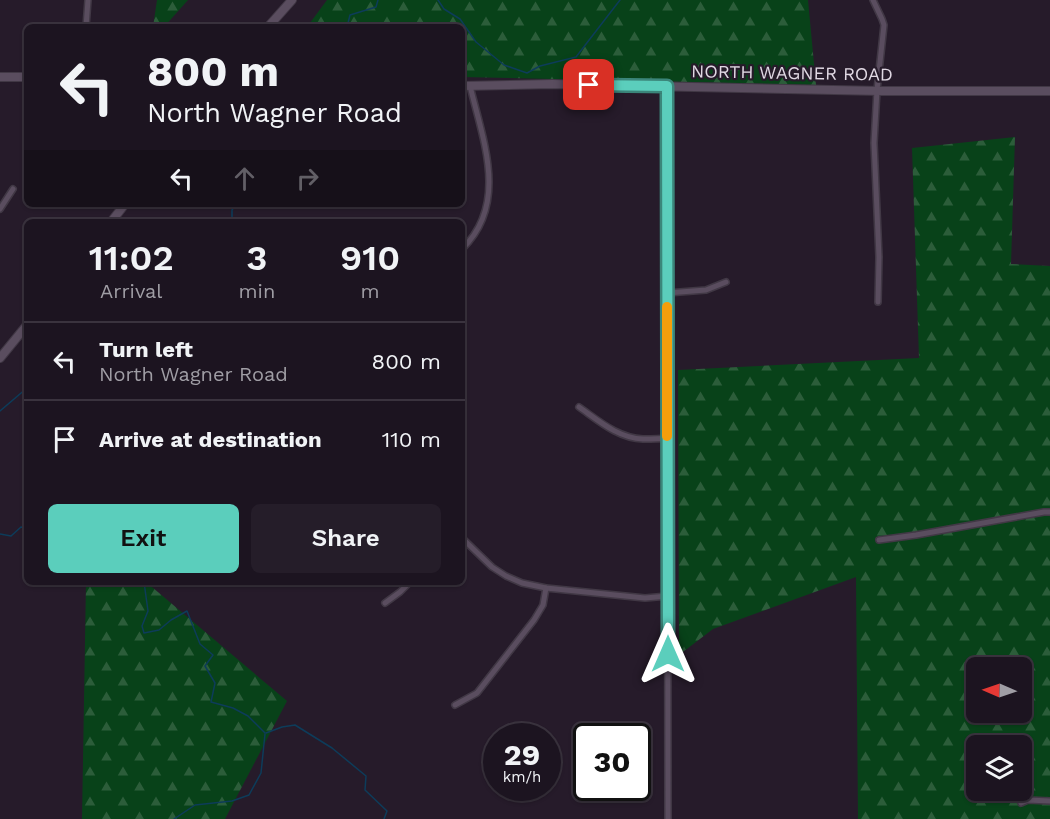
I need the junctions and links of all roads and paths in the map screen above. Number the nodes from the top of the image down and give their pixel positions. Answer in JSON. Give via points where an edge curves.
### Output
{"nodes":[{"id":1,"x":87,"y":0,"type":"edge"},
{"id":2,"x":873,"y":0,"type":"edge"},
{"id":3,"x":289,"y":3,"type":"edge"},
{"id":4,"x":87,"y":24,"type":"edge"},
{"id":5,"x":272,"y":24,"type":"edge"},
{"id":6,"x":0,"y":76,"type":"edge"},
{"id":7,"x":24,"y":77,"type":"edge"},
{"id":8,"x":466,"y":86,"type":"edge"},
{"id":9,"x":667,"y":86,"type":"junction"},
{"id":10,"x":877,"y":90,"type":"junction"},
{"id":11,"x":1050,"y":91,"type":"edge"},
{"id":12,"x":13,"y":189,"type":"dead end"},
{"id":13,"x":124,"y":207,"type":"edge"},
{"id":14,"x":0,"y":209,"type":"edge"},
{"id":15,"x":114,"y":219,"type":"edge"},
{"id":16,"x":465,"y":245,"type":"edge"},
{"id":17,"x":726,"y":282,"type":"dead end"},
{"id":18,"x":667,"y":293,"type":"junction"},
{"id":19,"x":878,"y":302,"type":"dead end"},
{"id":20,"x":24,"y":329,"type":"edge"},
{"id":21,"x":0,"y":358,"type":"edge"},
{"id":22,"x":579,"y":407,"type":"dead end"},
{"id":23,"x":667,"y":438,"type":"junction"},
{"id":24,"x":1050,"y":512,"type":"edge"},
{"id":25,"x":879,"y":540,"type":"dead end"},
{"id":26,"x":465,"y":541,"type":"edge"},
{"id":27,"x":407,"y":585,"type":"edge"},
{"id":28,"x":546,"y":588,"type":"junction"},
{"id":29,"x":668,"y":596,"type":"junction"},
{"id":30,"x":385,"y":603,"type":"dead end"},
{"id":31,"x":455,"y":705,"type":"dead end"},
{"id":32,"x":1050,"y":801,"type":"edge"},
{"id":33,"x":1021,"y":803,"type":"dead end"},
{"id":34,"x":668,"y":819,"type":"edge"}],
"edges":[{"from":1,"to":4,"type":"street"},
{"from":2,"to":10,"type":"street","via":[[884,25]]},
{"from":3,"to":5,"type":"main road"},
{"from":6,"to":7,"type":"main road"},
{"from":8,"to":9,"type":"main road","name":"NORTH WAGNER ROAD"},
{"from":8,"to":16,"type":"street","via":[[488,159],[489,194],[478,229]]},
{"from":9,"to":10,"type":"main road","name":"NORTH WAGNER ROAD"},
{"from":9,"to":18,"type":"street"},
{"from":10,"to":11,"type":"main road","name":"NORTH WAGNER ROAD"},
{"from":10,"to":19,"type":"street","via":[[874,143]]},
{"from":12,"to":14,"type":"street"},
{"from":13,"to":15,"type":"main road"},
{"from":17,"to":18,"type":"street","via":[[706,290]]},
{"from":18,"to":23,"type":"street"},
{"from":20,"to":21,"type":"main road"},
{"from":22,"to":23,"type":"street","via":[[626,436]]},
{"from":23,"to":29,"type":"street"},
{"from":24,"to":25,"type":"street"},
{"from":26,"to":28,"type":"street","via":[[506,576]]},
{"from":27,"to":30,"type":"street"},
{"from":28,"to":29,"type":"street","via":[[645,598]]},
{"from":28,"to":31,"type":"street","via":[[543,605],[534,620],[477,693]]},
{"from":29,"to":34,"type":"street"},
{"from":32,"to":33,"type":"street"}]}
